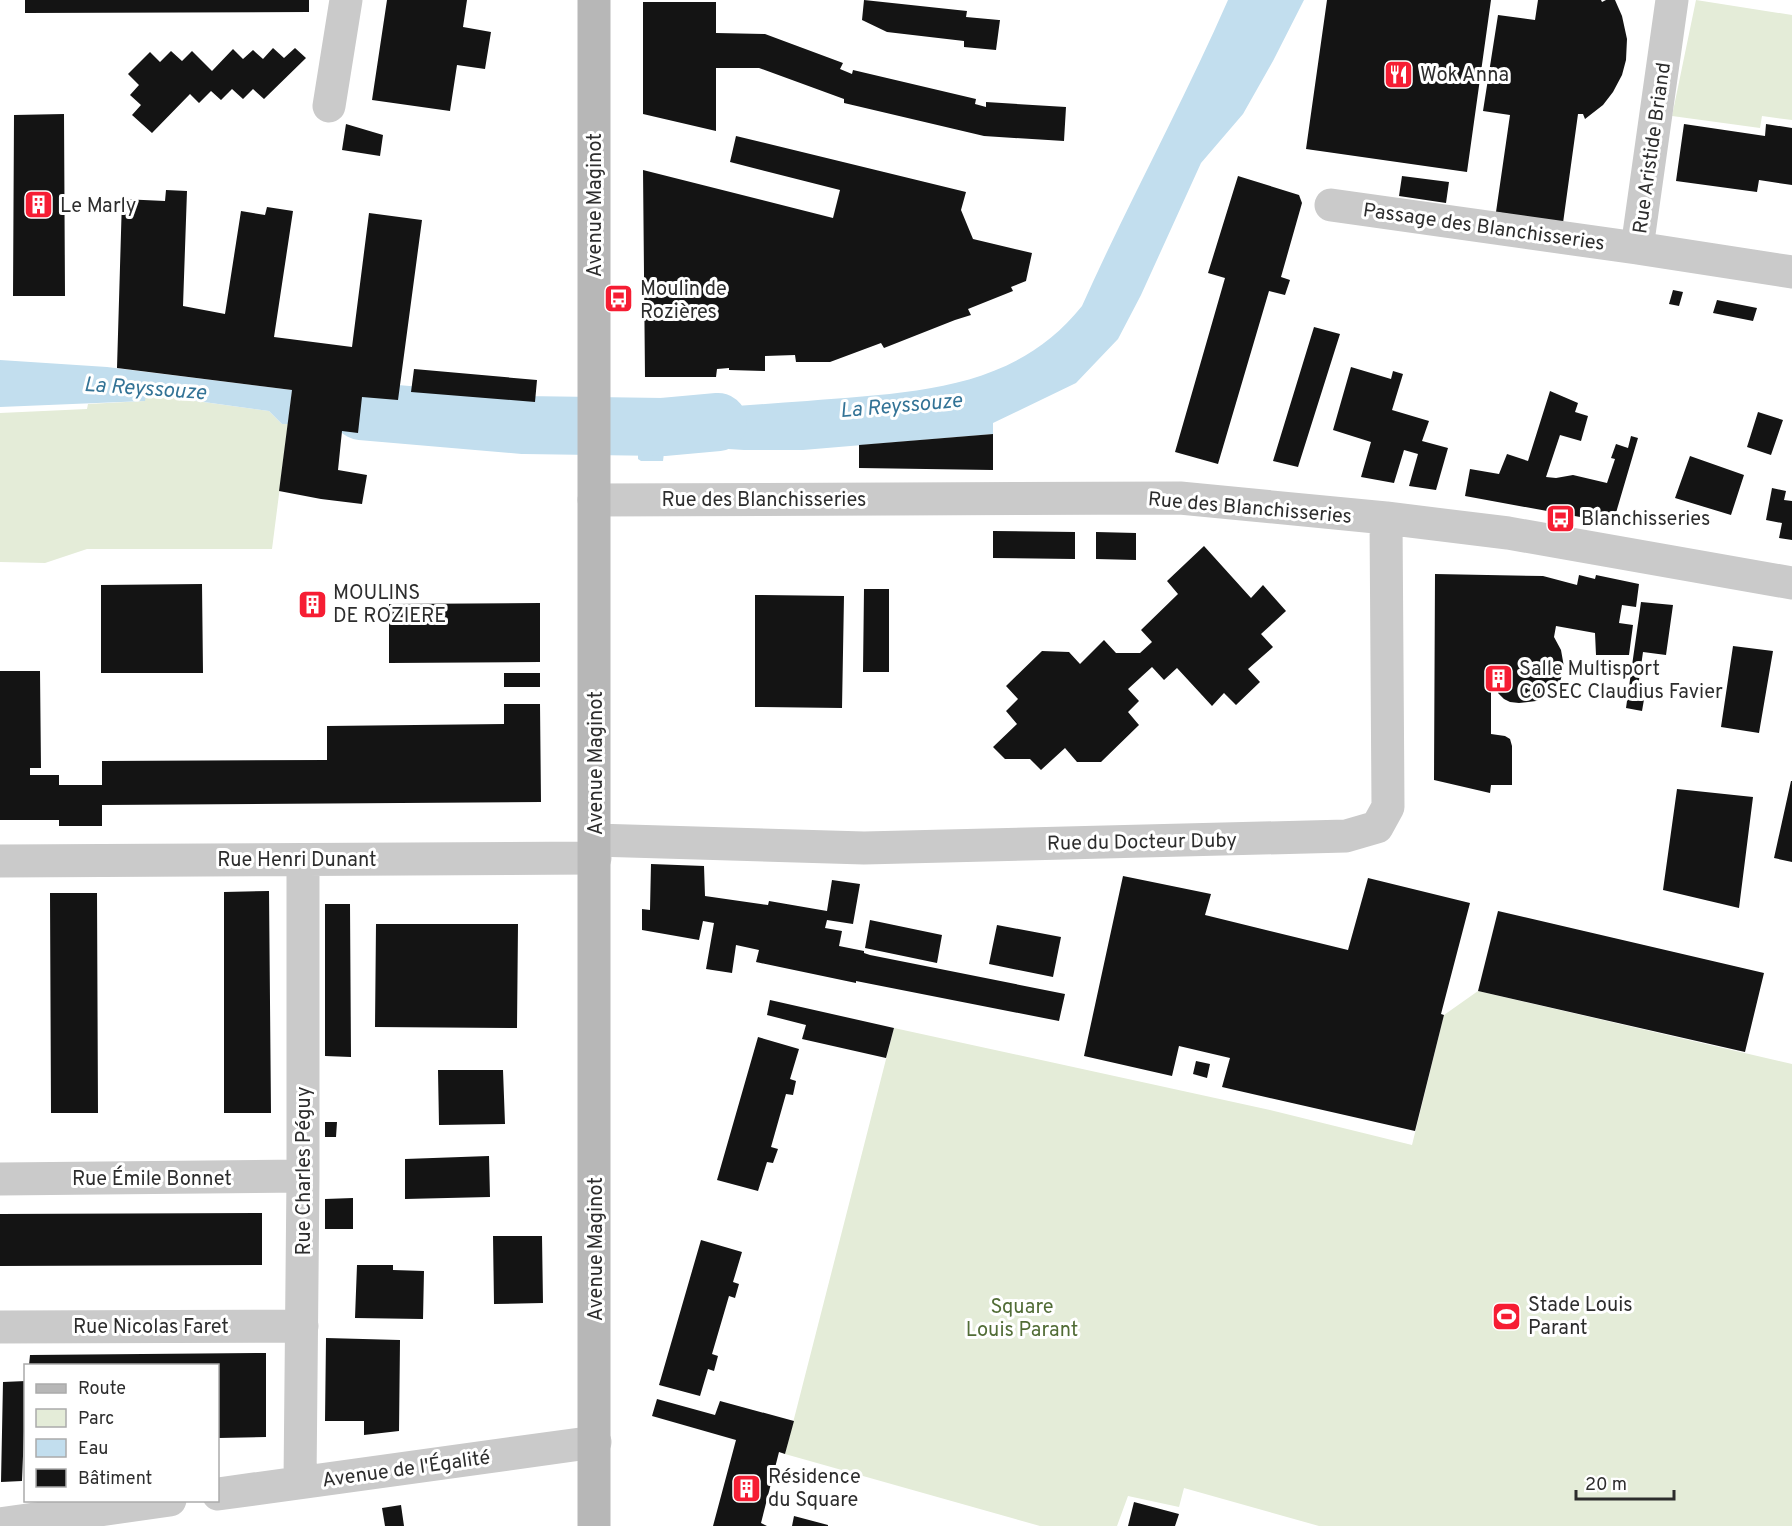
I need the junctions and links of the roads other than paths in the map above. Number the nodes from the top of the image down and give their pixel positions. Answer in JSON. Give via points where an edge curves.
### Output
{"nodes":[{"id":1,"x":346,"y":0,"type":"edge"},
{"id":2,"x":594,"y":0,"type":"edge"},
{"id":3,"x":1672,"y":0,"type":"edge"},
{"id":4,"x":329,"y":106,"type":"dead end"},
{"id":5,"x":1331,"y":205,"type":"dead end"},
{"id":6,"x":1637,"y":248,"type":"junction"},
{"id":7,"x":1792,"y":272,"type":"edge"},
{"id":8,"x":594,"y":488,"type":"junction"},
{"id":9,"x":1386,"y":518,"type":"junction"},
{"id":10,"x":1792,"y":583,"type":"edge"},
{"id":11,"x":595,"y":849,"type":"junction"},
{"id":12,"x":303,"y":860,"type":"junction"},
{"id":13,"x":0,"y":861,"type":"edge"},
{"id":14,"x":303,"y":1176,"type":"junction"},
{"id":15,"x":0,"y":1179,"type":"edge"},
{"id":16,"x":302,"y":1326,"type":"junction"},
{"id":17,"x":0,"y":1327,"type":"edge"},
{"id":18,"x":595,"y":1442,"type":"junction"},
{"id":19,"x":300,"y":1482,"type":"junction"},
{"id":20,"x":219,"y":1494,"type":"edge"},
{"id":21,"x":164,"y":1502,"type":"edge"},
{"id":22,"x":122,"y":1517,"type":"edge"},
{"id":23,"x":0,"y":1524,"type":"edge"},
{"id":24,"x":594,"y":1526,"type":"edge"}],
"edges":[{"from":1,"to":4,"type":"street"},
{"from":2,"to":8,"type":"main road","name":"Avenue Maginot"},
{"from":3,"to":6,"type":"street","name":"Rue Aristide Briand"},
{"from":5,"to":6,"type":"street","name":"Passage des Blanchisseries"},
{"from":6,"to":7,"type":"street","name":"Rue Aristide Briand"},
{"from":8,"to":9,"type":"street","name":"Rue des Blanchisseries","via":[[1180,498]]},
{"from":8,"to":11,"type":"main road","name":"Avenue Maginot"},
{"from":9,"to":10,"type":"street","name":"Rue des Blanchisseries","via":[[1508,533]]},
{"from":9,"to":11,"type":"street","name":"Rue du Docteur Duby","via":[[1388,807],[1377,827],[1346,836],[864,848]]},
{"from":11,"to":12,"type":"street","name":"Rue Henri Dunant"},
{"from":11,"to":18,"type":"main road","name":"Avenue Maginot"},
{"from":12,"to":13,"type":"street","name":"Rue Henri Dunant"},
{"from":12,"to":14,"type":"street","name":"Rue Charles Péguy"},
{"from":14,"to":15,"type":"street","name":"Rue Émile Bonnet"},
{"from":14,"to":16,"type":"street","name":"Rue Charles Péguy"},
{"from":16,"to":17,"type":"street","name":"Rue Nicolas Faret"},
{"from":16,"to":19,"type":"street","name":"Rue Charles Péguy"},
{"from":18,"to":19,"type":"street","name":"Avenue de l'Égalité"},
{"from":18,"to":24,"type":"main road","name":"Avenue Maginot"},
{"from":19,"to":20,"type":"street","name":"Avenue de l'Égalité"},
{"from":21,"to":22,"type":"street"},
{"from":22,"to":23,"type":"street"}]}
